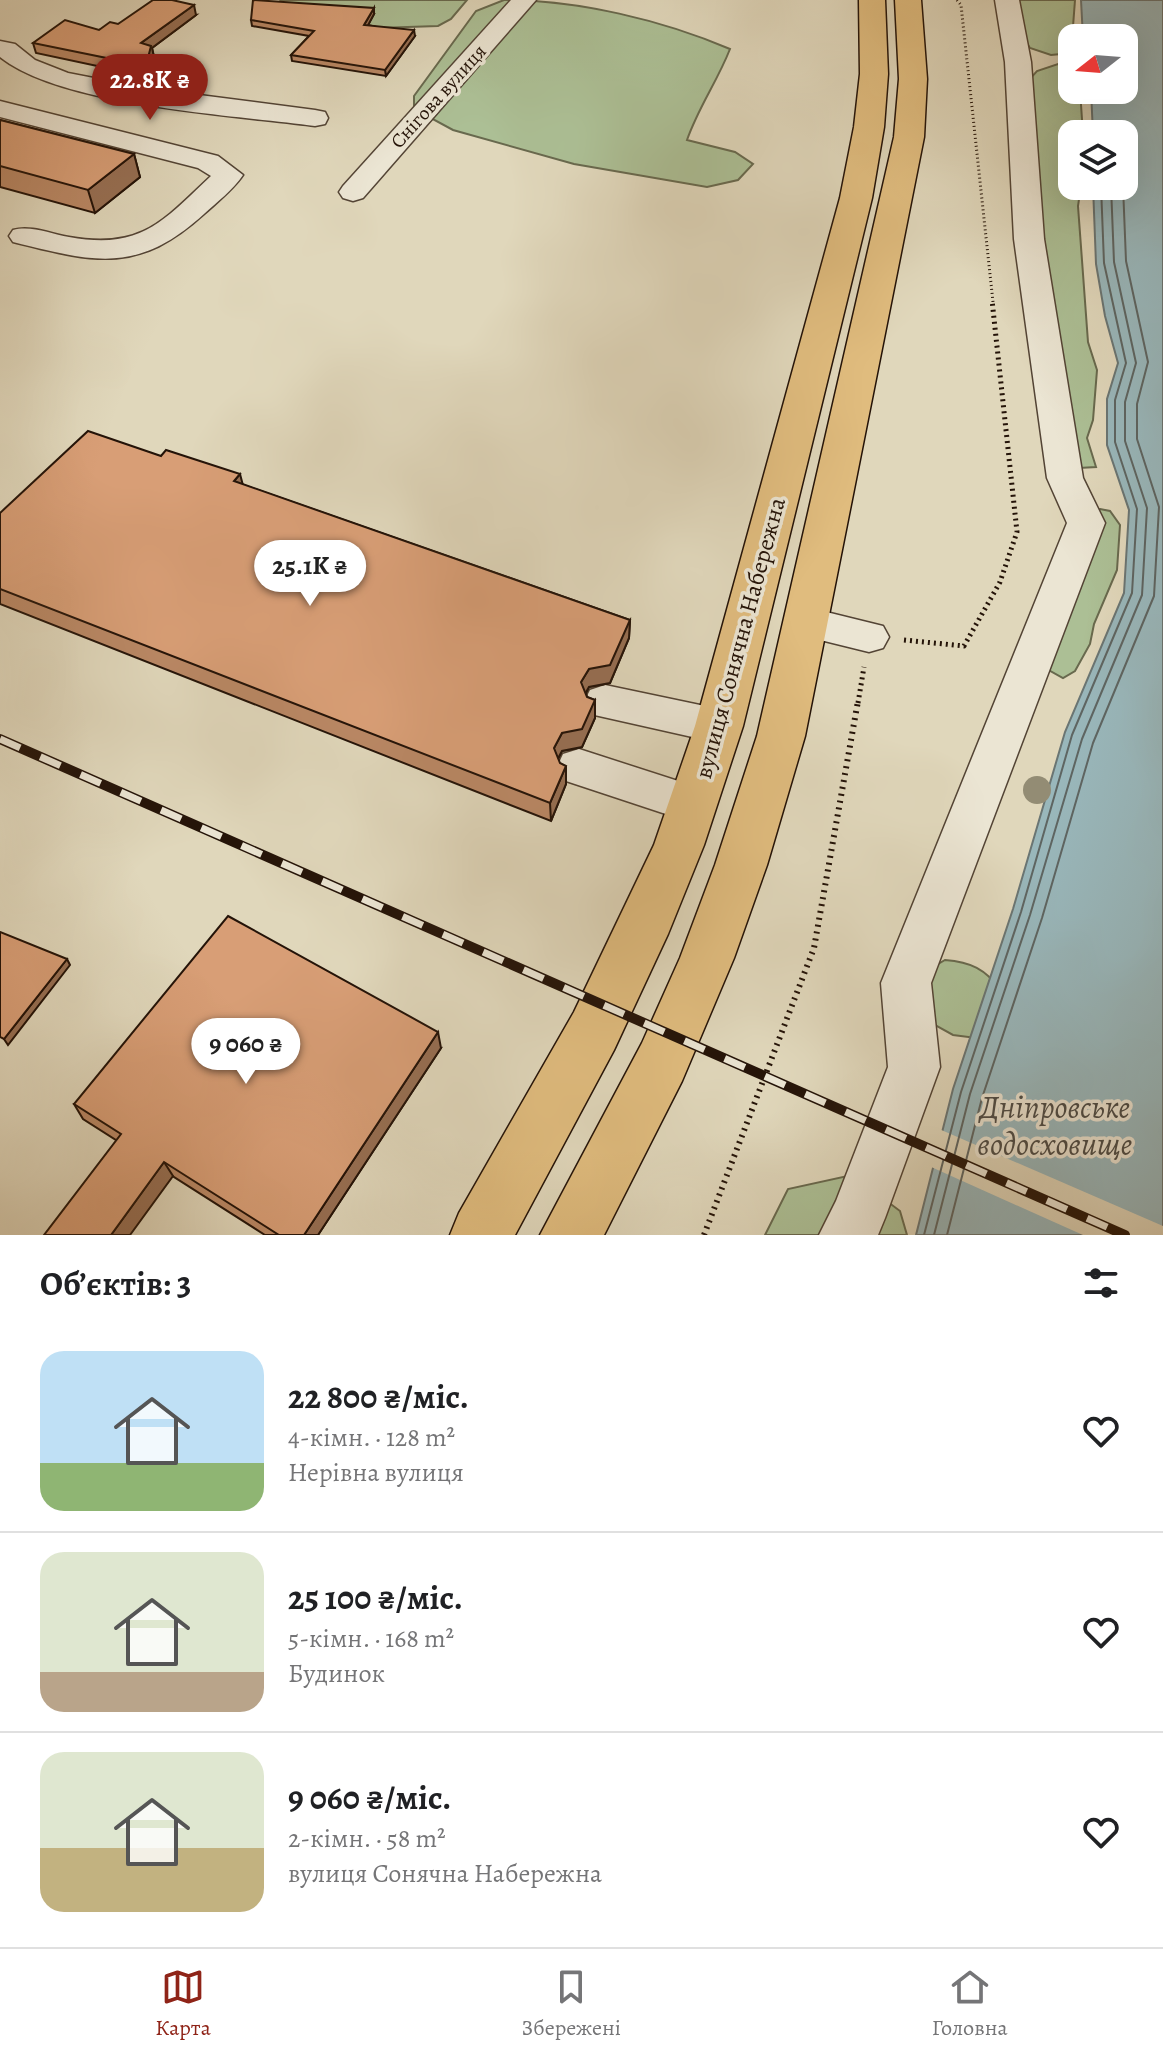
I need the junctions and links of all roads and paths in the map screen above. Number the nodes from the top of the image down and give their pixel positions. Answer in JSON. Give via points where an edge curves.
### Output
{"nodes":[{"id":1,"x":524,"y":0,"type":"edge"},
{"id":2,"x":872,"y":0,"type":"edge"},
{"id":3,"x":908,"y":0,"type":"edge"},
{"id":4,"x":1007,"y":0,"type":"edge"},
{"id":5,"x":0,"y":49,"type":"edge"},
{"id":6,"x":0,"y":109,"type":"edge"},
{"id":7,"x":315,"y":118,"type":"dead end"},
{"id":8,"x":353,"y":192,"type":"dead end"},
{"id":9,"x":24,"y":236,"type":"dead end"},
{"id":10,"x":806,"y":622,"type":"junction"},
{"id":11,"x":869,"y":637,"type":"dead end"},
{"id":12,"x":605,"y":702,"type":"dead end"},
{"id":13,"x":719,"y":726,"type":"junction"},
{"id":14,"x":579,"y":767,"type":"dead end"},
{"id":15,"x":693,"y":804,"type":"junction"},
{"id":16,"x":481,"y":1235,"type":"edge"},
{"id":17,"x":571,"y":1235,"type":"edge"},
{"id":18,"x":847,"y":1235,"type":"edge"}],
"edges":[{"from":1,"to":8,"type":"street","name":"Снігова вулиця"},
{"from":2,"to":13,"type":"main road","name":"вулиця Сонячна Набережна","via":[[874,74],[856,198]]},
{"from":3,"to":10,"type":"main road","via":[[913,79],[909,137]]},
{"from":4,"to":18,"type":"street","via":[[1018,62],[1032,254],[1065,478],[1086,523],[906,983],[914,1067]]},
{"from":5,"to":7,"type":"street","via":[[61,79],[145,96]]},
{"from":6,"to":9,"type":"street","via":[[208,162],[229,175],[148,243],[114,249],[74,247]]},
{"from":10,"to":11,"type":"street"},
{"from":10,"to":17,"type":"main road","via":[[781,736],[707,958],[662,1062]]},
{"from":12,"to":13,"type":"street"},
{"from":13,"to":15,"type":"main road","name":"вулиця Сонячна Набережна"},
{"from":14,"to":15,"type":"street"},
{"from":15,"to":16,"type":"main road","name":"вулиця Сонячна Набережна","via":[[641,934],[594,1031]]}]}
